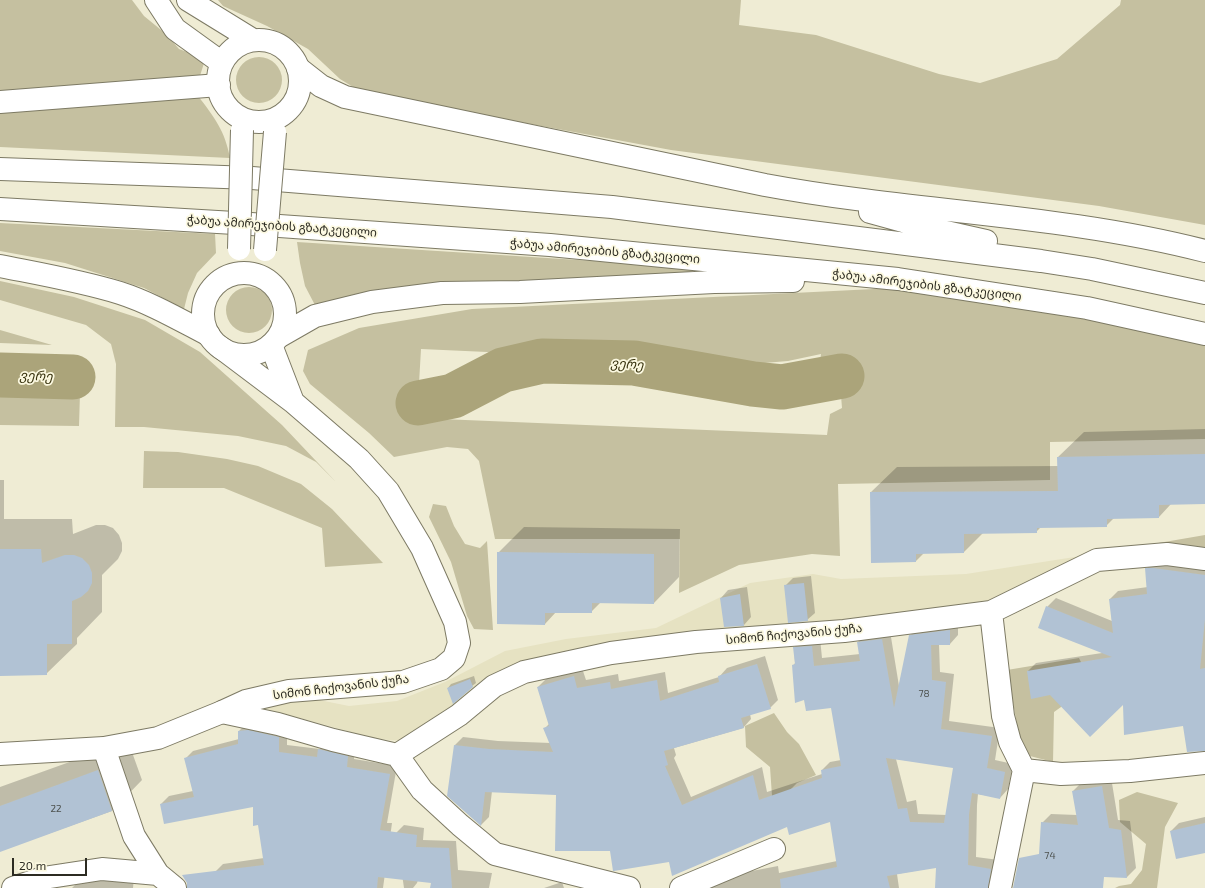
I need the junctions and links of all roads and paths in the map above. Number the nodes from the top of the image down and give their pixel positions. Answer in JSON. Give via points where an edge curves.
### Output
{"nodes":[{"id":1,"x":156,"y":0,"type":"edge"},
{"id":2,"x":188,"y":0,"type":"edge"},
{"id":3,"x":253,"y":40,"type":"junction"},
{"id":4,"x":222,"y":63,"type":"junction"},
{"id":5,"x":298,"y":68,"type":"junction"},
{"id":6,"x":219,"y":86,"type":"junction"},
{"id":7,"x":0,"y":102,"type":"edge"},
{"id":8,"x":290,"y":108,"type":"junction"},
{"id":9,"x":241,"y":123,"type":"junction"},
{"id":10,"x":0,"y":169,"type":"edge"},
{"id":11,"x":816,"y":195,"type":"junction"},
{"id":12,"x":0,"y":209,"type":"edge"},
{"id":13,"x":1205,"y":251,"type":"edge"},
{"id":14,"x":1041,"y":261,"type":"junction"},
{"id":15,"x":0,"y":266,"type":"edge"},
{"id":16,"x":231,"y":275,"type":"junction"},
{"id":17,"x":898,"y":279,"type":"junction"},
{"id":18,"x":1205,"y":292,"type":"edge"},
{"id":19,"x":282,"y":297,"type":"junction"},
{"id":20,"x":1205,"y":334,"type":"edge"},
{"id":21,"x":275,"y":340,"type":"junction"},
{"id":22,"x":214,"y":341,"type":"junction"},
{"id":23,"x":293,"y":402,"type":"junction"},
{"id":24,"x":1205,"y":559,"type":"edge"},
{"id":25,"x":991,"y":612,"type":"junction"},
{"id":26,"x":222,"y":712,"type":"junction"},
{"id":27,"x":104,"y":748,"type":"junction"},
{"id":28,"x":0,"y":754,"type":"edge"},
{"id":29,"x":397,"y":755,"type":"junction"},
{"id":30,"x":1205,"y":763,"type":"edge"},
{"id":31,"x":1024,"y":770,"type":"junction"},
{"id":32,"x":774,"y":848,"type":"dead end"},
{"id":33,"x":158,"y":874,"type":"junction"},
{"id":34,"x":12,"y":888,"type":"edge"},
{"id":35,"x":175,"y":888,"type":"edge"},
{"id":36,"x":629,"y":888,"type":"edge"},
{"id":37,"x":681,"y":888,"type":"edge"},
{"id":38,"x":1000,"y":888,"type":"edge"}],
"edges":[{"from":1,"to":4,"type":"main road","via":[[175,29]]},
{"from":2,"to":3,"type":"main road"},
{"from":3,"to":4,"type":"main road","via":[[240,44]]},
{"from":3,"to":5,"type":"main road","via":[[276,43],[286,49]]},
{"from":4,"to":6,"type":"main road"},
{"from":5,"to":8,"type":"main road","via":[[300,89]]},
{"from":5,"to":11,"type":"main road","via":[[321,86],[345,98]]},
{"from":6,"to":7,"type":"main road"},
{"from":6,"to":9,"type":"main road","via":[[226,104]]},
{"from":8,"to":9,"type":"main road","via":[[266,121],[249,120]]},
{"from":8,"to":19,"type":"main road","bridge":true,"via":[[275,132],[265,250],[266,268]]},
{"from":9,"to":16,"type":"main road","bridge":true,"via":[[239,249]]},
{"from":10,"to":14,"type":"main road","via":[[252,178],[604,206]]},
{"from":11,"to":13,"type":"main road","via":[[1104,230]]},
{"from":11,"to":14,"type":"main road","via":[[928,228],[1006,246]]},
{"from":12,"to":17,"type":"main road","name":"ჭაბუა ამირეჯიბის გზატკეცილი","via":[[550,245]]},
{"from":14,"to":18,"type":"main road"},
{"from":15,"to":22,"type":"main road","via":[[78,281],[121,294],[163,311]]},
{"from":16,"to":19,"type":"main road","via":[[243,272],[255,274],[275,286]]},
{"from":16,"to":22,"type":"main road","via":[[220,280],[211,289],[206,300],[204,324]]},
{"from":17,"to":20,"type":"main road","name":"ჭაბუა ამირეჯიბის გზატკეცილი","via":[[1087,308]]},
{"from":17,"to":21,"type":"main road","via":[[714,282],[520,292],[442,293],[372,302],[315,316]]},
{"from":19,"to":21,"type":"main road","via":[[286,310],[285,323]]},
{"from":21,"to":22,"type":"main road","via":[[259,352],[246,355],[232,353]]},
{"from":21,"to":23,"type":"main road"},
{"from":22,"to":23,"type":"main road","name":"სიმონ ჩიქოვანის ქუჩა"},
{"from":23,"to":26,"type":"main road","name":"სიმონ ჩიქოვანის ქუჩა","via":[[359,459],[388,491],[422,548],[455,622],[459,643],[454,658],[441,669],[403,682],[289,691],[246,701]]},
{"from":24,"to":25,"type":"main road","name":"სიმონ ჩიქოვანის ქუჩა","via":[[1167,554],[1097,560]]},
{"from":25,"to":29,"type":"main road","name":"სიმონ ჩიქოვანის ქუჩა","via":[[844,631],[696,642],[611,653],[524,672],[494,686],[459,715]]},
{"from":25,"to":31,"type":"main road","via":[[1003,716],[1010,742]]},
{"from":26,"to":27,"type":"main road","name":"სიმონ ჩიქოვანის ქუჩა","via":[[158,738]]},
{"from":26,"to":29,"type":"main road"},
{"from":27,"to":28,"type":"main road","name":"სიმონ ჩიქოვანის ქუჩა"},
{"from":27,"to":33,"type":"main road","via":[[134,836]]},
{"from":29,"to":36,"type":"main road","via":[[422,790],[495,854]]},
{"from":30,"to":31,"type":"main road","via":[[1130,771],[1061,774]]},
{"from":31,"to":38,"type":"main road"},
{"from":32,"to":37,"type":"main road"},
{"from":33,"to":34,"type":"main road","via":[[102,869],[43,878]]},
{"from":33,"to":35,"type":"main road"}]}
